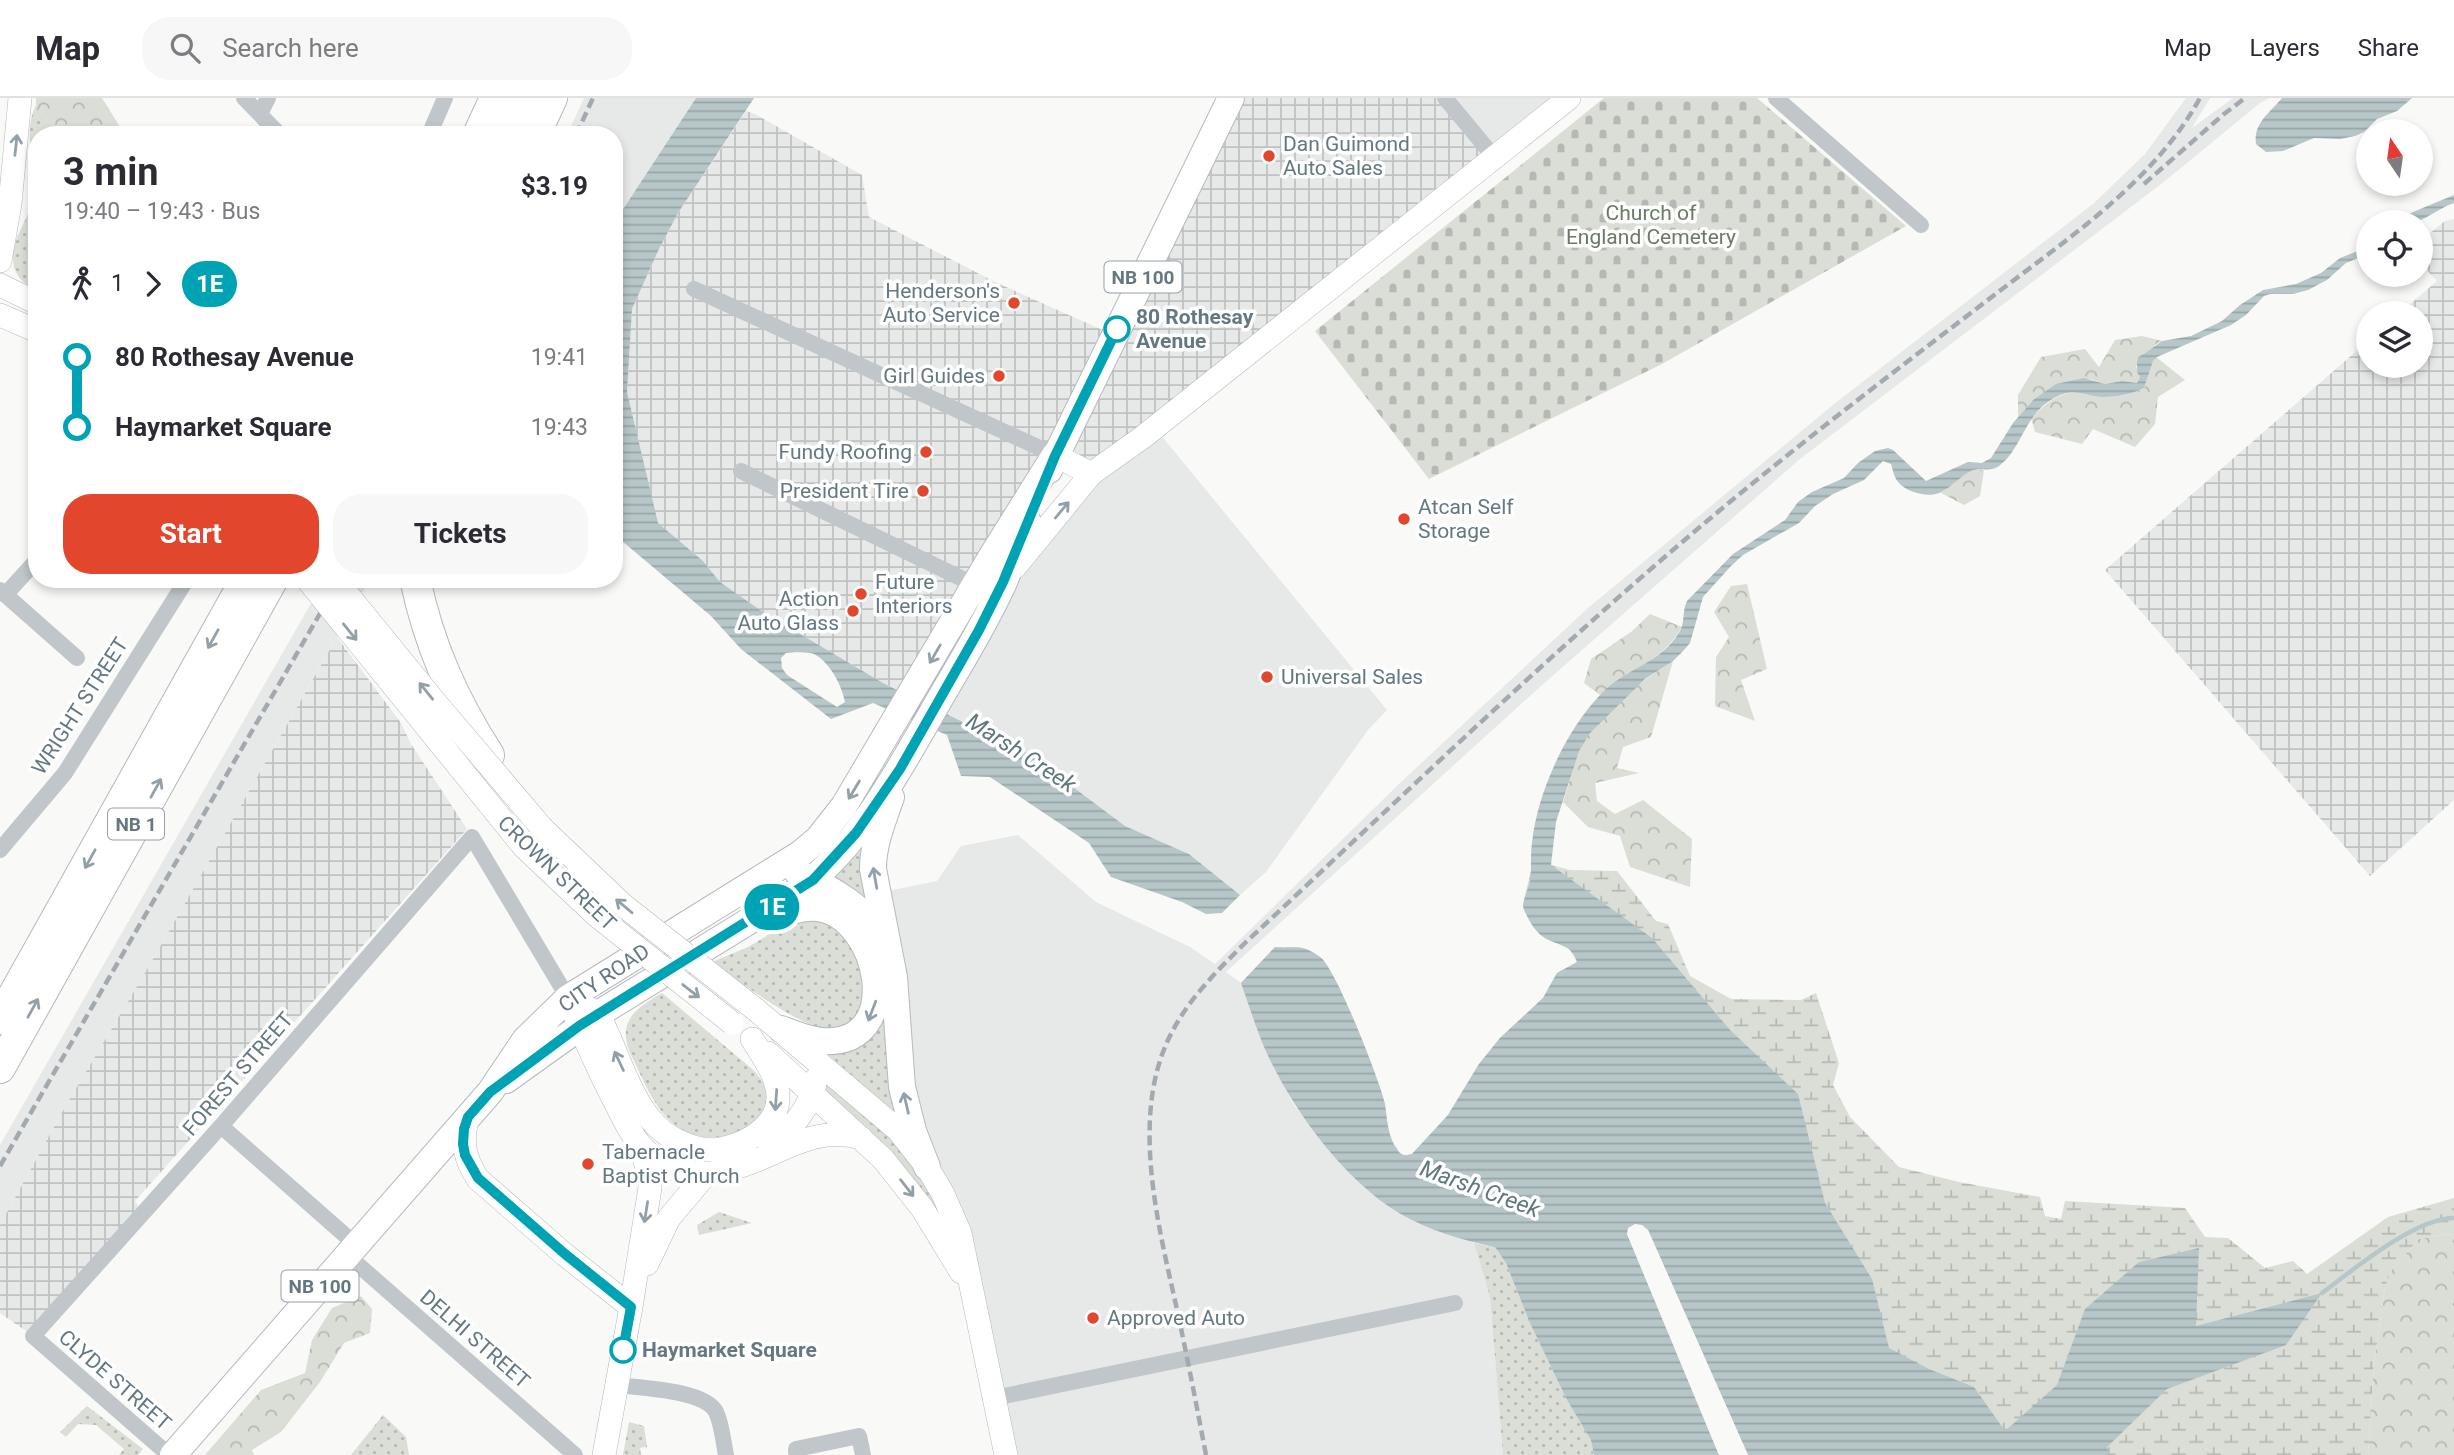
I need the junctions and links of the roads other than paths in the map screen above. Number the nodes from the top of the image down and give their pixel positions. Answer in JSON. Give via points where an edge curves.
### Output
{"nodes":[{"id":1,"x":20,"y":98,"type":"edge"},
{"id":2,"x":244,"y":98,"type":"edge"},
{"id":3,"x":268,"y":98,"type":"edge"},
{"id":4,"x":445,"y":98,"type":"edge"},
{"id":5,"x":495,"y":98,"type":"edge"},
{"id":6,"x":524,"y":98,"type":"edge"},
{"id":7,"x":552,"y":98,"type":"edge"},
{"id":8,"x":1231,"y":98,"type":"edge"},
{"id":9,"x":1445,"y":98,"type":"edge"},
{"id":10,"x":1569,"y":98,"type":"edge"},
{"id":11,"x":1776,"y":98,"type":"edge"},
{"id":12,"x":261,"y":114,"type":"junction"},
{"id":13,"x":272,"y":126,"type":"edge"},
{"id":14,"x":433,"y":126,"type":"edge"},
{"id":15,"x":482,"y":126,"type":"edge"},
{"id":16,"x":510,"y":126,"type":"edge"},
{"id":17,"x":540,"y":126,"type":"edge"},
{"id":18,"x":1494,"y":157,"type":"junction"},
{"id":19,"x":1921,"y":225,"type":"dead end"},
{"id":20,"x":0,"y":261,"type":"edge"},
{"id":21,"x":0,"y":285,"type":"edge"},
{"id":22,"x":694,"y":289,"type":"dead end"},
{"id":23,"x":28,"y":299,"type":"edge"},
{"id":24,"x":0,"y":315,"type":"edge"},
{"id":25,"x":28,"y":327,"type":"edge"},
{"id":26,"x":1055,"y":456,"type":"junction"},
{"id":27,"x":741,"y":471,"type":"dead end"},
{"id":28,"x":1091,"y":474,"type":"junction"},
{"id":29,"x":28,"y":567,"type":"edge"},
{"id":30,"x":1003,"y":582,"type":"junction"},
{"id":31,"x":975,"y":585,"type":"junction"},
{"id":32,"x":181,"y":588,"type":"edge"},
{"id":33,"x":241,"y":588,"type":"edge"},
{"id":34,"x":268,"y":588,"type":"edge"},
{"id":35,"x":314,"y":588,"type":"edge"},
{"id":36,"x":342,"y":588,"type":"edge"},
{"id":37,"x":418,"y":588,"type":"edge"},
{"id":38,"x":2,"y":592,"type":"edge"},
{"id":39,"x":77,"y":657,"type":"dead end"},
{"id":40,"x":932,"y":687,"type":"junction"},
{"id":41,"x":900,"y":769,"type":"junction"},
{"id":42,"x":517,"y":800,"type":"junction"},
{"id":43,"x":2,"y":842,"type":"edge"},
{"id":44,"x":779,"y":868,"type":"junction"},
{"id":45,"x":813,"y":880,"type":"junction"},
{"id":46,"x":714,"y":942,"type":"junction"},
{"id":47,"x":891,"y":955,"type":"junction"},
{"id":48,"x":568,"y":998,"type":"junction"},
{"id":49,"x":0,"y":1019,"type":"edge"},
{"id":50,"x":589,"y":1020,"type":"junction"},
{"id":51,"x":781,"y":1029,"type":"junction"},
{"id":52,"x":752,"y":1039,"type":"junction"},
{"id":53,"x":820,"y":1062,"type":"junction"},
{"id":54,"x":0,"y":1068,"type":"edge"},
{"id":55,"x":490,"y":1092,"type":"junction"},
{"id":56,"x":813,"y":1093,"type":"junction"},
{"id":57,"x":468,"y":1117,"type":"junction"},
{"id":58,"x":221,"y":1126,"type":"junction"},
{"id":59,"x":861,"y":1138,"type":"junction"},
{"id":60,"x":640,"y":1145,"type":"junction"},
{"id":61,"x":758,"y":1160,"type":"junction"},
{"id":62,"x":927,"y":1167,"type":"junction"},
{"id":63,"x":707,"y":1173,"type":"junction"},
{"id":64,"x":351,"y":1250,"type":"junction"},
{"id":65,"x":972,"y":1293,"type":"junction"},
{"id":66,"x":1455,"y":1303,"type":"dead end"},
{"id":67,"x":631,"y":1307,"type":"junction"},
{"id":68,"x":33,"y":1336,"type":"joint"},
{"id":69,"x":617,"y":1385,"type":"junction"},
{"id":70,"x":994,"y":1398,"type":"junction"},
{"id":71,"x":797,"y":1454,"type":"edge"},
{"id":72,"x":171,"y":1455,"type":"edge"},
{"id":73,"x":575,"y":1455,"type":"edge"},
{"id":74,"x":604,"y":1455,"type":"edge"},
{"id":75,"x":726,"y":1455,"type":"edge"},
{"id":76,"x":863,"y":1455,"type":"edge"},
{"id":77,"x":1006,"y":1455,"type":"edge"}],
"edges":[{"from":20,"to":1,"type":"main road","one_way":true},
{"from":2,"to":12,"type":"street"},
{"from":3,"to":12,"type":"street"},
{"from":4,"to":14,"type":"street"},
{"from":5,"to":15,"type":"highway"},
{"from":6,"to":16,"type":"highway"},
{"from":7,"to":17,"type":"highway"},
{"from":8,"to":26,"type":"main road","number":"NB 100"},
{"from":9,"to":18,"type":"street"},
{"from":10,"to":18,"type":"main road"},
{"from":11,"to":19,"type":"street"},
{"from":12,"to":13,"type":"street"},
{"from":18,"to":28,"type":"main road"},
{"from":21,"to":23,"type":"main road"},
{"from":22,"to":26,"type":"street"},
{"from":24,"to":25,"type":"main road"},
{"from":26,"to":28,"type":"main road"},
{"from":26,"to":30,"type":"main road","number":"NB 100"},
{"from":26,"to":31,"type":"main road","number":"NB 100"},
{"from":27,"to":31,"type":"street"},
{"from":30,"to":28,"type":"main road","one_way":true},
{"from":29,"to":38,"type":"street"},
{"from":30,"to":40,"type":"main road","number":"NB 100","via":[[979,630]]},
{"from":31,"to":40,"type":"main road","number":"NB 100","one_way":true},
{"from":32,"to":43,"type":"street","name":"WRIGHT STREET","via":[[65,773]]},
{"from":33,"to":49,"type":"highway","number":"NB 1","one_way":true},
{"from":54,"to":34,"type":"highway","number":"NB 1","one_way":true},
{"from":35,"to":52,"type":"main road","name":"CROWN STREET","one_way":true,"bridge":true,"via":[[524,847],[596,915]]},
{"from":42,"to":36,"type":"main road","name":"CROWN STREET","one_way":true,"bridge":true},
{"from":37,"to":42,"type":"highway","bridge":true,"via":[[454,697]]},
{"from":38,"to":39,"type":"street"},
{"from":40,"to":41,"type":"main road","name":"CITY ROAD","number":"NB 100","via":[[914,743]]},
{"from":40,"to":44,"type":"main road","name":"CITY ROAD","number":"NB 100","one_way":true,"via":[[889,731],[830,826]]},
{"from":41,"to":45,"type":"main road","name":"CITY ROAD","number":"NB 100","via":[[845,847]]},
{"from":47,"to":41,"type":"main road","one_way":true,"via":[[873,852]]},
{"from":51,"to":42,"type":"main road","name":"CROWN STREET","one_way":true,"bridge":true,"via":[[623,905]]},
{"from":44,"to":45,"type":"main road"},
{"from":44,"to":48,"type":"main road","name":"CITY ROAD","number":"NB 100"},
{"from":45,"to":46,"type":"main road","name":"CITY ROAD","number":"NB 100"},
{"from":45,"to":47,"type":"main road","via":[[866,915]]},
{"from":46,"to":50,"type":"main road","name":"CITY ROAD","number":"NB 100"},
{"from":46,"to":51,"type":"main road","one_way":true,"via":[[797,909],[818,908],[835,914],[861,940],[876,976],[877,995],[864,1027],[838,1041],[806,1039]]},
{"from":62,"to":47,"type":"main road","one_way":true,"via":[[902,1087]]},
{"from":48,"to":50,"type":"main road"},
{"from":48,"to":55,"type":"main road","name":"CITY ROAD","number":"NB 100","via":[[525,1040]]},
{"from":48,"to":58,"type":"street","name":"FOREST STREET","via":[[472,836]]},
{"from":52,"to":50,"type":"main road","one_way":true,"via":[[775,1077],[778,1106],[773,1118],[761,1132],[744,1141],[724,1149],[702,1149],[663,1133],[649,1118]]},
{"from":50,"to":55,"type":"main road","name":"CITY ROAD","number":"NB 100"},
{"from":50,"to":60,"type":"main road","via":[[605,1083]]},
{"from":51,"to":53,"type":"main road","name":"CROWN STREET"},
{"from":52,"to":56,"type":"main road","name":"CROWN STREET"},
{"from":53,"to":56,"type":"main road"},
{"from":53,"to":62,"type":"main road","name":"CROWN STREET","via":[[898,1130]]},
{"from":55,"to":57,"type":"main road","number":"NB 100"},
{"from":56,"to":59,"type":"main road","name":"CROWN STREET"},
{"from":56,"to":61,"type":"main road","via":[[803,1115]]},
{"from":57,"to":64,"type":"main road","number":"NB 100"},
{"from":57,"to":67,"type":"main road","via":[[463,1144],[478,1178]]},
{"from":58,"to":64,"type":"street","name":"DELHI STREET"},
{"from":58,"to":68,"type":"street","name":"FOREST STREET"},
{"from":59,"to":61,"type":"main road","via":[[821,1134]]},
{"from":59,"to":65,"type":"main road","name":"CROWN STREET","one_way":true,"via":[[922,1208]]},
{"from":60,"to":63,"type":"main road","via":[[664,1165]]},
{"from":60,"to":67,"type":"main road","one_way":true,"via":[[650,1188]]},
{"from":61,"to":63,"type":"main road"},
{"from":62,"to":65,"type":"main road","name":"CROWN STREET","via":[[960,1233]]},
{"from":63,"to":67,"type":"main road","via":[[669,1218]]},
{"from":64,"to":72,"type":"main road","number":"NB 100"},
{"from":64,"to":73,"type":"street","name":"DELHI STREET"},
{"from":65,"to":70,"type":"main road","name":"CROWN STREET"},
{"from":66,"to":70,"type":"street"},
{"from":67,"to":69,"type":"main road"},
{"from":68,"to":72,"type":"street","name":"CLYDE STREET"},
{"from":69,"to":74,"type":"main road"},
{"from":69,"to":75,"type":"street","via":[[707,1402],[716,1412]]},
{"from":70,"to":77,"type":"main road","name":"CROWN STREET"},
{"from":71,"to":76,"type":"street","via":[[796,1449],[859,1436]]}]}
